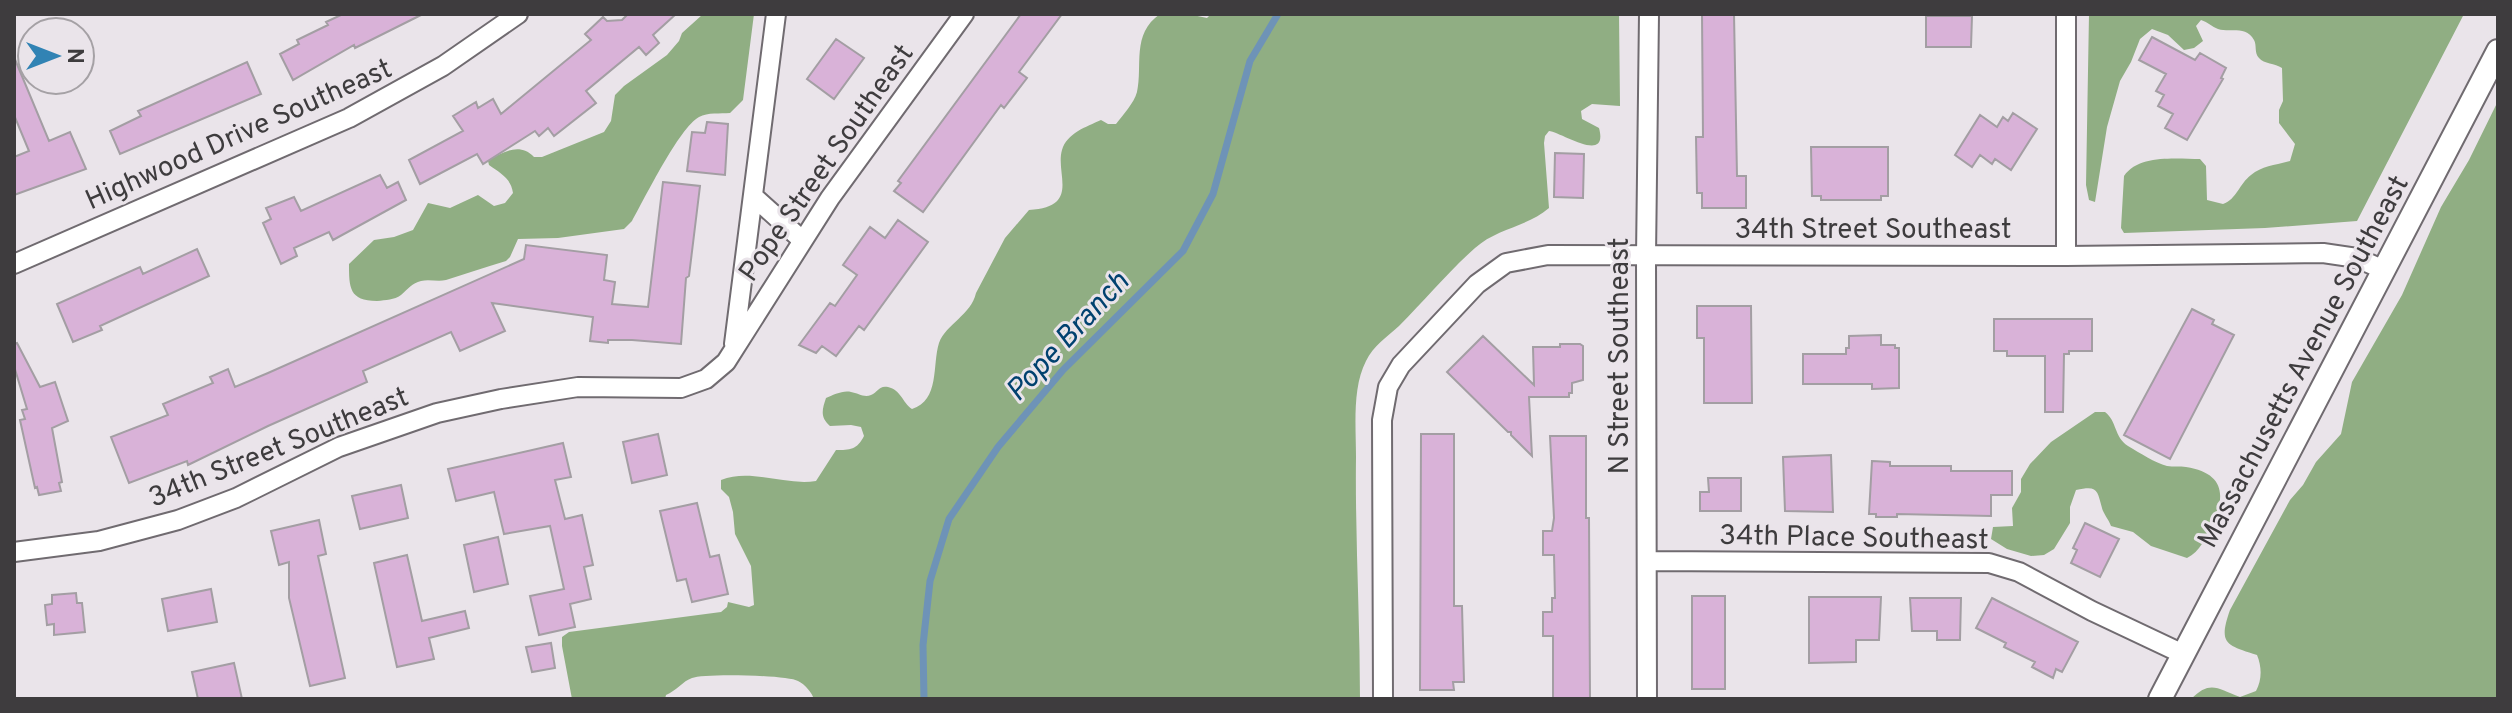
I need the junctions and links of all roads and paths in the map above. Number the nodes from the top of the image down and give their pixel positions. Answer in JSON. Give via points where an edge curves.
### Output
{"nodes":[{"id":1,"x":518,"y":14,"type":"edge"},
{"id":2,"x":776,"y":14,"type":"edge"},
{"id":3,"x":964,"y":14,"type":"edge"},
{"id":4,"x":1649,"y":14,"type":"edge"},
{"id":5,"x":2066,"y":14,"type":"edge"},
{"id":6,"x":2498,"y":51,"type":"edge"},
{"id":7,"x":753,"y":196,"type":"junction"},
{"id":8,"x":802,"y":240,"type":"junction"},
{"id":9,"x":1646,"y":256,"type":"junction"},
{"id":10,"x":2066,"y":256,"type":"junction"},
{"id":11,"x":14,"y":264,"type":"edge"},
{"id":12,"x":2384,"y":270,"type":"junction"},
{"id":13,"x":735,"y":348,"type":"junction"},
{"id":14,"x":14,"y":552,"type":"edge"},
{"id":15,"x":1647,"y":561,"type":"junction"},
{"id":16,"x":2183,"y":654,"type":"junction"},
{"id":17,"x":1383,"y":699,"type":"edge"},
{"id":18,"x":1647,"y":699,"type":"edge"},
{"id":19,"x":2160,"y":699,"type":"edge"}],
"edges":[{"from":1,"to":11,"type":"street","name":"Highwood Drive Southeast","via":[[443,66],[349,118]]},
{"from":2,"to":7,"type":"street"},
{"from":3,"to":8,"type":"street","name":"Pope Street Southeast"},
{"from":4,"to":9,"type":"street","name":"N Street Southeast"},
{"from":5,"to":10,"type":"street"},
{"from":6,"to":12,"type":"street","name":"Massachusetts Avenue Southeast"},
{"from":7,"to":8,"type":"street"},
{"from":7,"to":13,"type":"street"},
{"from":8,"to":13,"type":"street","name":"Pope Street Southeast"},
{"from":9,"to":10,"type":"street","name":"34th Street Southeast"},
{"from":9,"to":15,"type":"street","name":"N Street Southeast"},
{"from":9,"to":17,"type":"street","name":"34th Street Southeast","via":[[1548,255],[1506,263],[1477,284],[1401,365],[1388,387],[1382,420]]},
{"from":10,"to":12,"type":"street","name":"34th Street Southeast","via":[[2323,253],[2357,258]]},
{"from":12,"to":16,"type":"street","name":"Massachusetts Avenue Southeast"},
{"from":13,"to":14,"type":"street","name":"34th Street Southeast","via":[[713,374],[689,386],[578,387],[449,409],[375,433],[178,520],[99,541]]},
{"from":15,"to":16,"type":"street","name":"34th Place Southeast","via":[[1989,563],[2019,572]]},
{"from":15,"to":18,"type":"street","name":"N Street Southeast"},
{"from":16,"to":19,"type":"street","name":"Massachusetts Avenue Southeast"}]}
